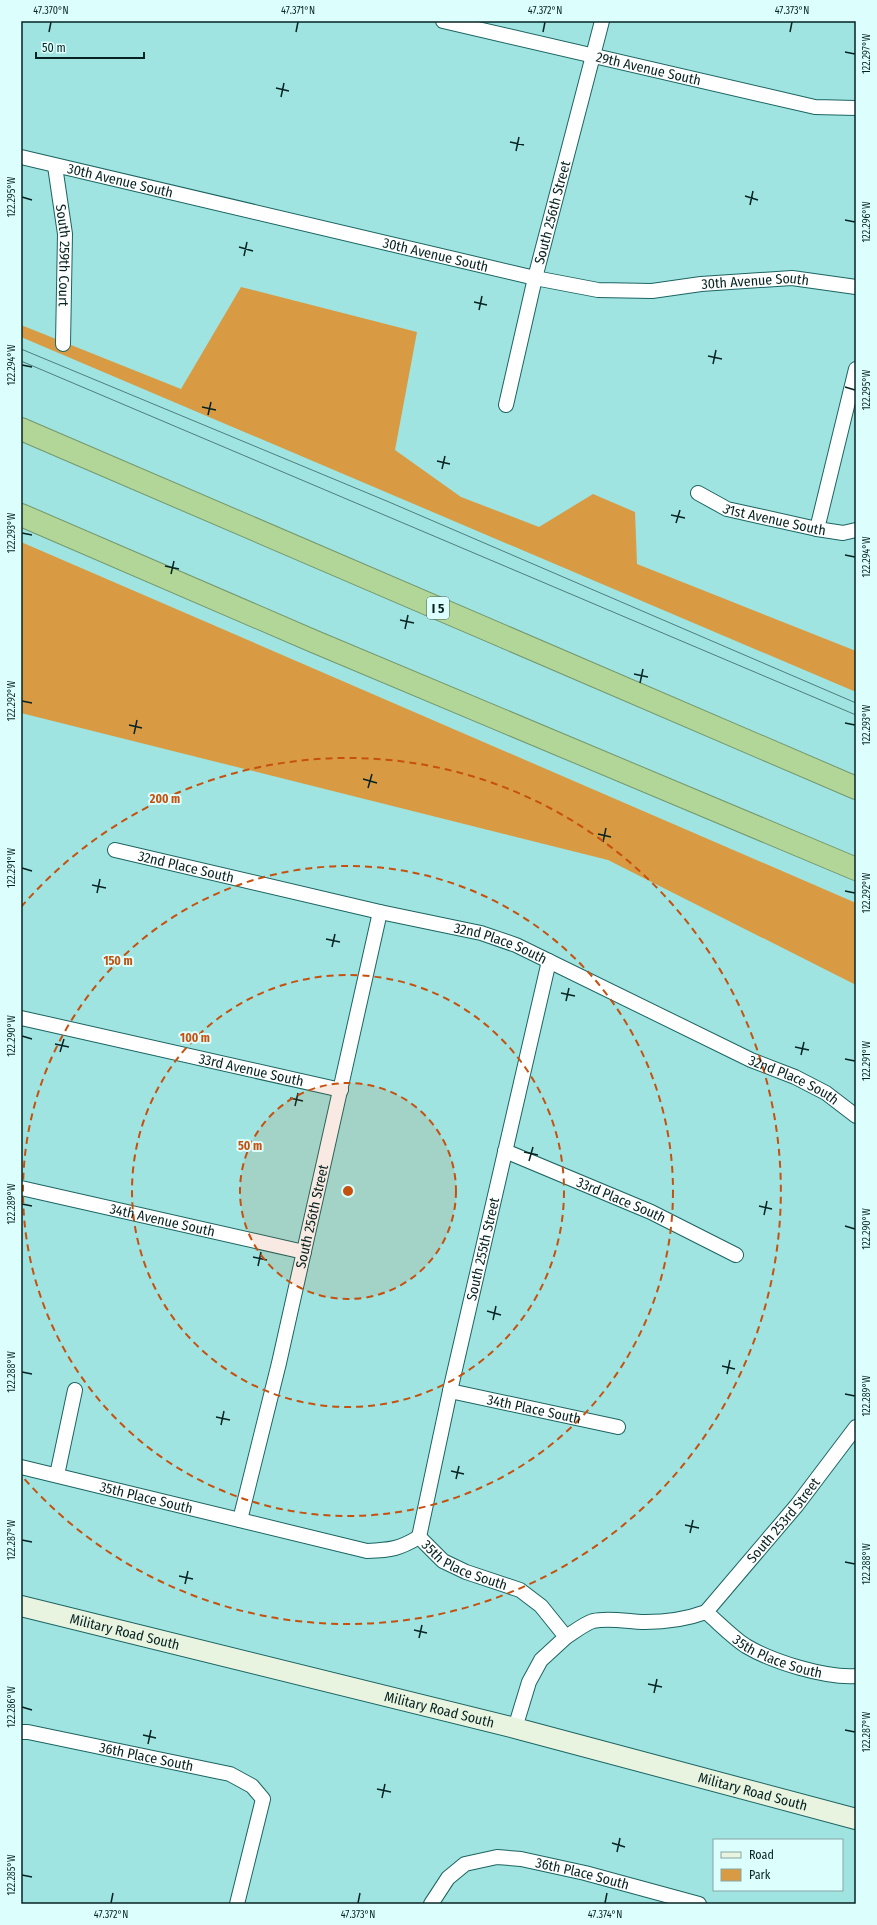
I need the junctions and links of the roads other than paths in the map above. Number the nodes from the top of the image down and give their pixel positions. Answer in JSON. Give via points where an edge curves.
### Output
{"nodes":[{"id":1,"x":443,"y":21,"type":"edge"},
{"id":2,"x":602,"y":21,"type":"edge"},
{"id":3,"x":593,"y":57,"type":"junction"},
{"id":4,"x":856,"y":108,"type":"edge"},
{"id":5,"x":21,"y":157,"type":"edge"},
{"id":6,"x":55,"y":166,"type":"junction"},
{"id":7,"x":535,"y":278,"type":"junction"},
{"id":8,"x":856,"y":287,"type":"edge"},
{"id":9,"x":63,"y":344,"type":"dead end"},
{"id":10,"x":856,"y":369,"type":"edge"},
{"id":11,"x":506,"y":405,"type":"dead end"},
{"id":12,"x":21,"y":429,"type":"edge"},
{"id":13,"x":698,"y":493,"type":"dead end"},
{"id":14,"x":21,"y":515,"type":"edge"},
{"id":15,"x":816,"y":529,"type":"junction"},
{"id":16,"x":856,"y":530,"type":"edge"},
{"id":17,"x":856,"y":788,"type":"edge"},
{"id":18,"x":116,"y":850,"type":"dead end"},
{"id":19,"x":856,"y":869,"type":"edge"},
{"id":20,"x":380,"y":912,"type":"junction"},
{"id":21,"x":549,"y":961,"type":"junction"},
{"id":22,"x":21,"y":1018,"type":"edge"},
{"id":23,"x":341,"y":1090,"type":"junction"},
{"id":24,"x":856,"y":1116,"type":"edge"},
{"id":25,"x":504,"y":1150,"type":"junction"},
{"id":26,"x":21,"y":1188,"type":"edge"},
{"id":27,"x":304,"y":1252,"type":"junction"},
{"id":28,"x":736,"y":1255,"type":"dead end"},
{"id":29,"x":75,"y":1390,"type":"dead end"},
{"id":30,"x":450,"y":1391,"type":"junction"},
{"id":31,"x":618,"y":1427,"type":"dead end"},
{"id":32,"x":856,"y":1427,"type":"edge"},
{"id":33,"x":21,"y":1467,"type":"edge"},
{"id":34,"x":57,"y":1475,"type":"junction"},
{"id":35,"x":240,"y":1520,"type":"junction"},
{"id":36,"x":420,"y":1537,"type":"junction"},
{"id":37,"x":21,"y":1606,"type":"edge"},
{"id":38,"x":706,"y":1612,"type":"junction"},
{"id":39,"x":566,"y":1637,"type":"junction"},
{"id":40,"x":856,"y":1676,"type":"edge"},
{"id":41,"x":515,"y":1728,"type":"junction"},
{"id":42,"x":21,"y":1732,"type":"edge"},
{"id":43,"x":856,"y":1819,"type":"edge"},
{"id":44,"x":237,"y":1904,"type":"edge"},
{"id":45,"x":431,"y":1904,"type":"edge"},
{"id":46,"x":699,"y":1904,"type":"edge"}],
"edges":[{"from":1,"to":3,"type":"street","name":"29th Avenue South"},
{"from":2,"to":3,"type":"street","name":"South 256th Street"},
{"from":3,"to":4,"type":"street","name":"29th Avenue South","via":[[815,107]]},
{"from":3,"to":7,"type":"street","name":"South 256th Street"},
{"from":5,"to":6,"type":"street","name":"30th Avenue South"},
{"from":6,"to":7,"type":"street","name":"30th Avenue South"},
{"from":6,"to":9,"type":"street","name":"South 259th Court","via":[[65,234]]},
{"from":7,"to":8,"type":"street","name":"30th Avenue South","via":[[598,290],[652,291],[701,284],[792,278]]},
{"from":7,"to":11,"type":"street","name":"South 256th Street"},
{"from":10,"to":15,"type":"street"},
{"from":12,"to":17,"type":"highway","number":"I 5"},
{"from":13,"to":15,"type":"street","name":"31st Avenue South","via":[[727,509]]},
{"from":14,"to":19,"type":"highway","via":[[312,641]]},
{"from":15,"to":16,"type":"street","name":"31st Avenue South","via":[[842,533]]},
{"from":18,"to":20,"type":"street","name":"32nd Place South"},
{"from":20,"to":21,"type":"street","name":"32nd Place South","via":[[481,933],[516,945]]},
{"from":20,"to":23,"type":"street","name":"South 256th Street"},
{"from":21,"to":24,"type":"street","name":"32nd Place South","via":[[751,1060],[795,1077],[826,1093]]},
{"from":21,"to":25,"type":"street","name":"South 255th Street"},
{"from":22,"to":23,"type":"street","name":"33rd Avenue South"},
{"from":23,"to":27,"type":"street","name":"South 256th Street"},
{"from":25,"to":28,"type":"street","name":"33rd Place South","via":[[651,1212]]},
{"from":25,"to":30,"type":"street","name":"South 255th Street"},
{"from":26,"to":27,"type":"street","name":"34th Avenue South"},
{"from":27,"to":35,"type":"street","name":"South 256th Street"},
{"from":29,"to":34,"type":"street"},
{"from":30,"to":31,"type":"street","name":"34th Place South"},
{"from":30,"to":36,"type":"street","name":"South 255th Street"},
{"from":32,"to":38,"type":"street","name":"South 253rd Street","via":[[797,1505]]},
{"from":33,"to":34,"type":"street","name":"35th Place South"},
{"from":34,"to":35,"type":"street","name":"35th Place South"},
{"from":35,"to":36,"type":"street","name":"35th Place South","via":[[368,1551],[403,1547]]},
{"from":36,"to":39,"type":"street","name":"35th Place South","via":[[443,1561],[466,1572],[520,1590],[541,1606]]},
{"from":37,"to":41,"type":"main road","name":"Military Road South"},
{"from":38,"to":39,"type":"street","via":[[669,1621],[592,1621]]},
{"from":38,"to":40,"type":"street","name":"35th Place South","via":[[745,1645],[767,1657],[826,1673]]},
{"from":39,"to":41,"type":"street","via":[[541,1660],[529,1682]]},
{"from":41,"to":43,"type":"main road","name":"Military Road South"},
{"from":42,"to":44,"type":"street","name":"36th Place South","via":[[230,1774],[252,1786],[263,1799]]},
{"from":45,"to":46,"type":"street","name":"36th Place South","via":[[448,1878],[465,1864],[497,1857],[521,1859],[585,1873]]}]}
